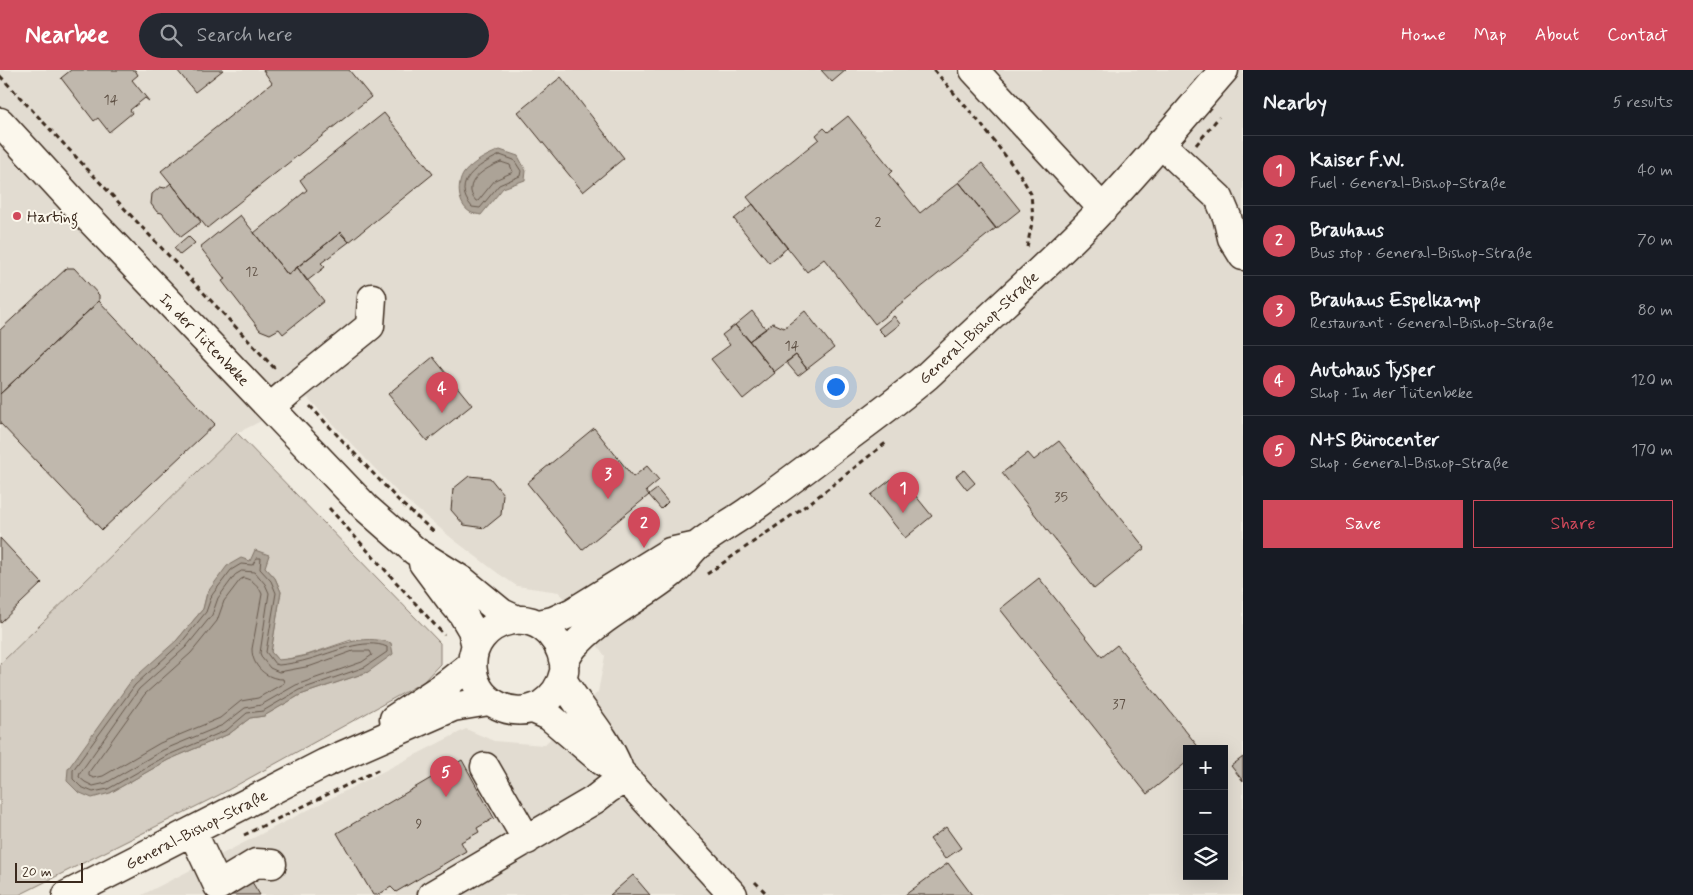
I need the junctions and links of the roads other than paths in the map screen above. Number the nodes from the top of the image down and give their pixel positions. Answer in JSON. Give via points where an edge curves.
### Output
{"nodes":[{"id":1,"x":974,"y":70,"type":"edge"},
{"id":2,"x":1224,"y":70,"type":"edge"},
{"id":3,"x":0,"y":122,"type":"edge"},
{"id":4,"x":1160,"y":143,"type":"junction"},
{"id":5,"x":1103,"y":209,"type":"junction"},
{"id":6,"x":1235,"y":209,"type":"edge"},
{"id":7,"x":1243,"y":256,"type":"edge"},
{"id":8,"x":372,"y":298,"type":"dead end"},
{"id":9,"x":271,"y":407,"type":"junction"},
{"id":10,"x":696,"y":546,"type":"junction"},
{"id":11,"x":415,"y":551,"type":"junction"},
{"id":12,"x":527,"y":622,"type":"junction"},
{"id":13,"x":474,"y":655,"type":"junction"},
{"id":14,"x":563,"y":671,"type":"junction"},
{"id":15,"x":489,"y":701,"type":"junction"},
{"id":16,"x":533,"y":709,"type":"junction"},
{"id":17,"x":325,"y":763,"type":"junction"},
{"id":18,"x":485,"y":767,"type":"dead end"},
{"id":19,"x":624,"y":776,"type":"junction"},
{"id":20,"x":192,"y":831,"type":"junction"},
{"id":21,"x":527,"y":840,"type":"junction"},
{"id":22,"x":272,"y":864,"type":"dead end"},
{"id":23,"x":210,"y":890,"type":"edge"},
{"id":24,"x":67,"y":895,"type":"edge"},
{"id":25,"x":432,"y":895,"type":"edge"},
{"id":26,"x":733,"y":895,"type":"edge"}],
"edges":[{"from":1,"to":5,"type":"street"},
{"from":2,"to":4,"type":"street","name":"General-Bishop-Straße"},
{"from":3,"to":9,"type":"street","name":"In der Tütenbeke","via":[[78,208]]},
{"from":4,"to":5,"type":"street","name":"General-Bishop-Straße"},
{"from":4,"to":6,"type":"street"},
{"from":5,"to":10,"type":"street","name":"General-Bishop-Straße","via":[[892,405]]},
{"from":6,"to":7,"type":"street","via":[[1232,238]]},
{"from":8,"to":9,"type":"street","via":[[370,326]]},
{"from":9,"to":11,"type":"street","name":"In der Tütenbeke","via":[[366,508]]},
{"from":10,"to":12,"type":"street","name":"General-Bishop-Straße","via":[[670,552],[553,621]]},
{"from":10,"to":14,"type":"street","name":"General-Bishop-Straße","via":[[677,569],[588,631],[574,646]]},
{"from":11,"to":12,"type":"street","name":"In der Tütenbeke","via":[[463,581],[502,613]]},
{"from":11,"to":13,"type":"street","name":"In der Tütenbeke","via":[[472,630]]},
{"from":12,"to":13,"type":"street","via":[[503,622],[492,627],[483,636]]},
{"from":12,"to":14,"type":"street","via":[[549,631],[557,640],[562,651]]},
{"from":13,"to":15,"type":"street","via":[[476,683]]},
{"from":13,"to":17,"type":"street","name":"General-Bishop-Straße","via":[[444,686]]},
{"from":14,"to":16,"type":"street","via":[[552,696]]},
{"from":14,"to":19,"type":"street","via":[[571,696],[613,753]]},
{"from":15,"to":16,"type":"street","via":[[510,710]]},
{"from":15,"to":17,"type":"street","name":"General-Bishop-Straße","via":[[453,707]]},
{"from":16,"to":19,"type":"street","via":[[549,716],[602,762]]},
{"from":17,"to":20,"type":"street","name":"General-Bishop-Straße"},
{"from":18,"to":21,"type":"street"},
{"from":19,"to":21,"type":"street","via":[[594,800]]},
{"from":19,"to":26,"type":"street"},
{"from":20,"to":23,"type":"street"},
{"from":20,"to":24,"type":"street","name":"General-Bishop-Straße"},
{"from":21,"to":25,"type":"street"},
{"from":22,"to":23,"type":"street","via":[[256,863]]}]}
